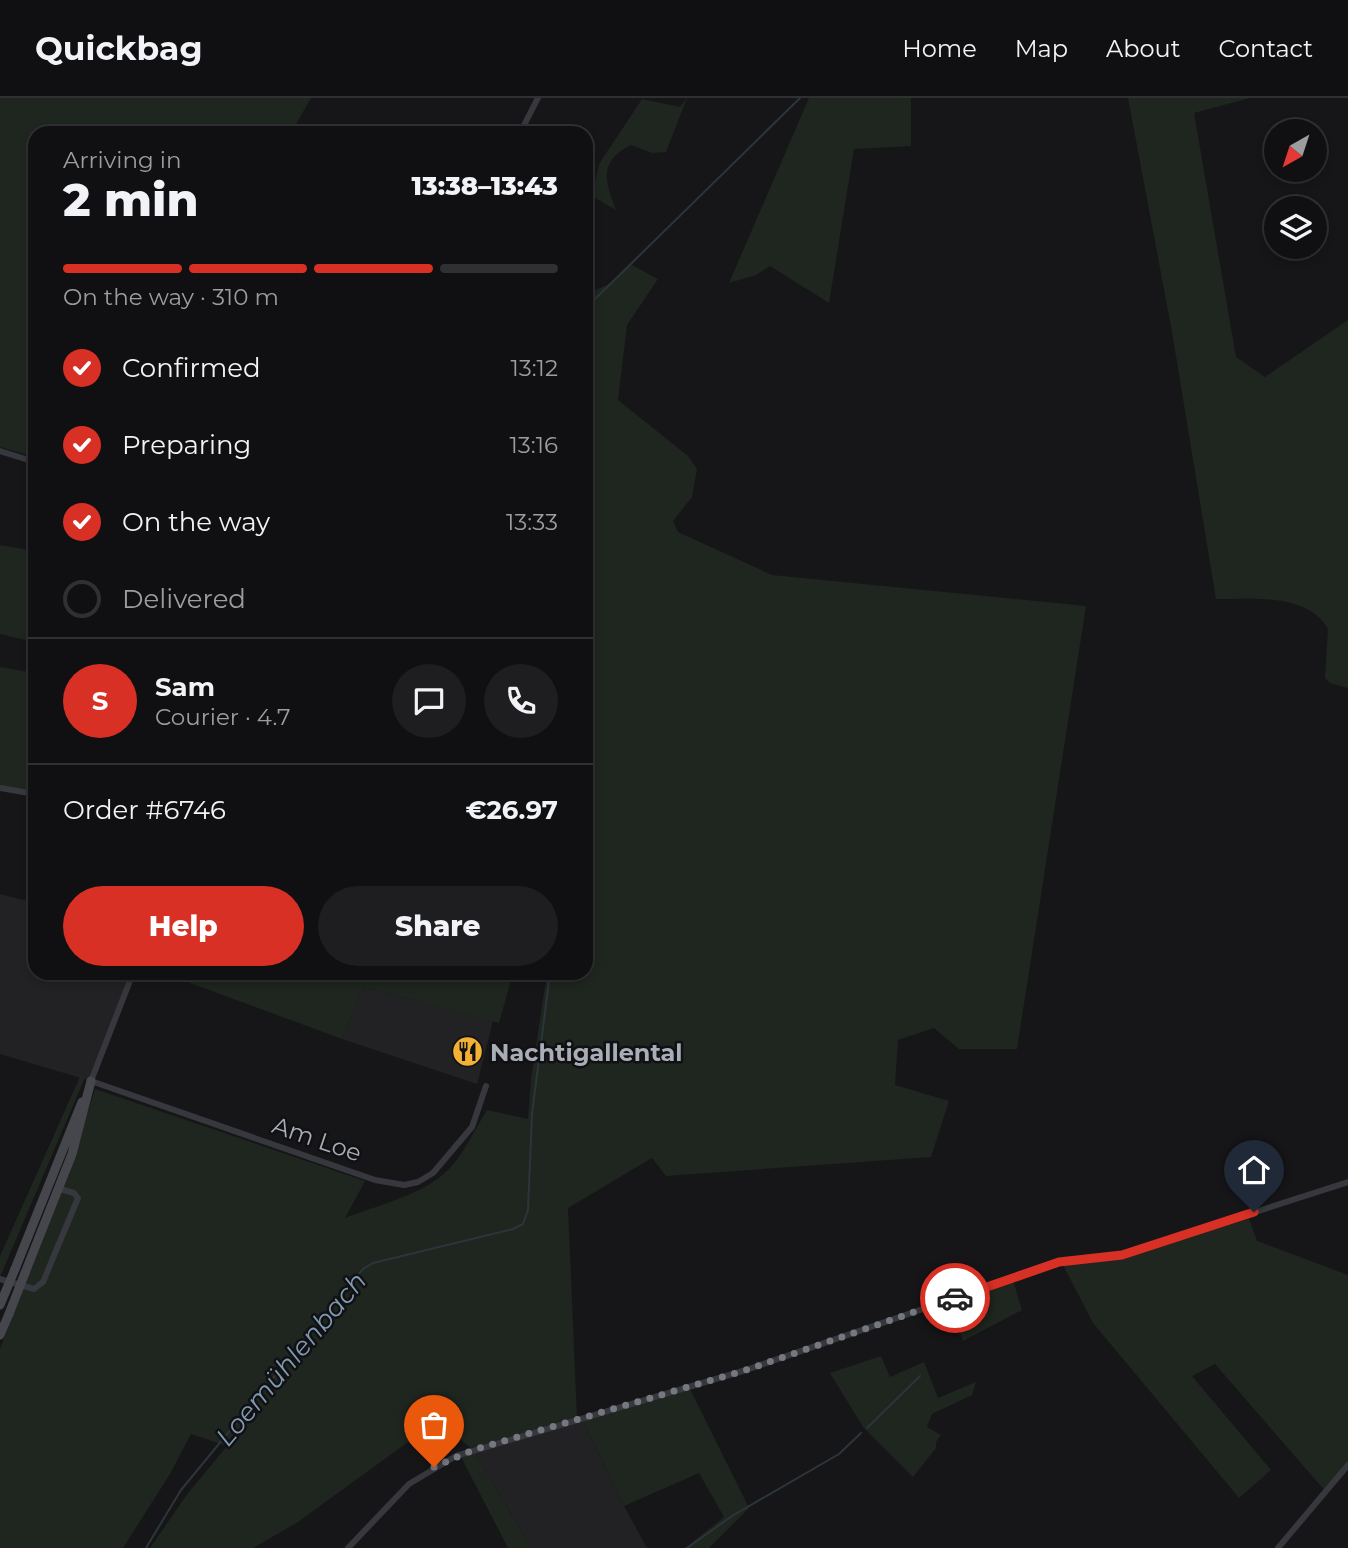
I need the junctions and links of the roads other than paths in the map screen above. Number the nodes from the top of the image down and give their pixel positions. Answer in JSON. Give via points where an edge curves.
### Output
{"nodes":[{"id":1,"x":538,"y":98,"type":"edge"},
{"id":2,"x":524,"y":126,"type":"edge"},
{"id":3,"x":0,"y":451,"type":"edge"},
{"id":4,"x":28,"y":459,"type":"edge"},
{"id":5,"x":0,"y":788,"type":"edge"},
{"id":6,"x":28,"y":793,"type":"edge"},
{"id":7,"x":129,"y":980,"type":"edge"},
{"id":8,"x":91,"y":1081,"type":"junction"},
{"id":9,"x":486,"y":1086,"type":"dead end"},
{"id":10,"x":1348,"y":1182,"type":"edge"},
{"id":11,"x":54,"y":1187,"type":"junction"},
{"id":12,"x":0,"y":1279,"type":"edge"},
{"id":13,"x":0,"y":1305,"type":"edge"},
{"id":14,"x":0,"y":1335,"type":"edge"},
{"id":15,"x":1348,"y":1465,"type":"edge"},
{"id":16,"x":348,"y":1548,"type":"edge"},
{"id":17,"x":1278,"y":1548,"type":"edge"}],
"edges":[{"from":1,"to":2,"type":"street"},
{"from":3,"to":4,"type":"street"},
{"from":5,"to":6,"type":"street"},
{"from":7,"to":8,"type":"street"},
{"from":8,"to":9,"type":"street","name":"Am Loe","via":[[375,1180],[404,1185],[433,1173],[472,1127]]},
{"from":8,"to":11,"type":"main road"},
{"from":10,"to":16,"type":"street","via":[[1122,1255],[1059,1262],[746,1370],[456,1456],[409,1484]]},
{"from":11,"to":12,"type":"street","via":[[78,1198],[43,1282],[27,1289]]},
{"from":11,"to":13,"type":"main road","bridge":true},
{"from":11,"to":14,"type":"main road","bridge":true},
{"from":15,"to":17,"type":"street"}]}
